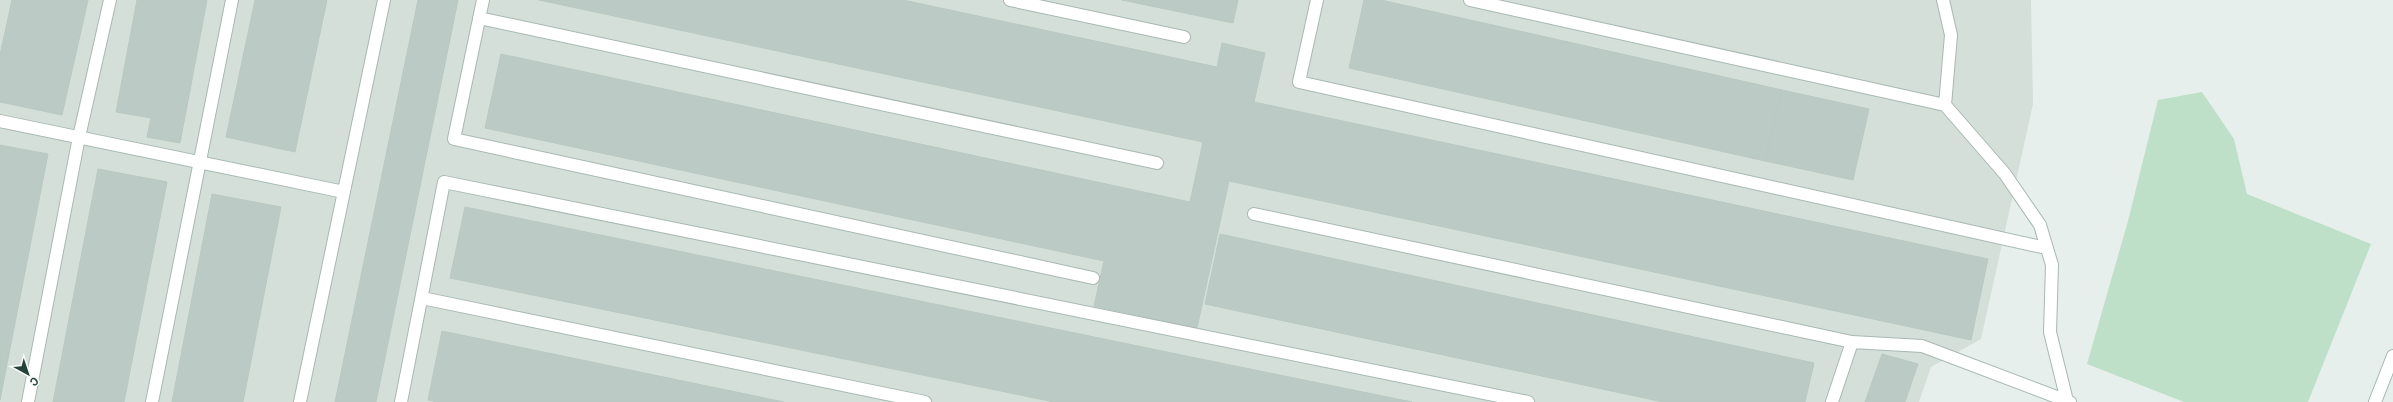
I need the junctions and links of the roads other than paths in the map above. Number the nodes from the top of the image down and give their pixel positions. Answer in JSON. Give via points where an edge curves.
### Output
{"nodes":[{"id":1,"x":110,"y":0,"type":"edge"},
{"id":2,"x":232,"y":0,"type":"edge"},
{"id":3,"x":384,"y":0,"type":"edge"},
{"id":4,"x":483,"y":0,"type":"edge"},
{"id":5,"x":1010,"y":0,"type":"edge"},
{"id":6,"x":1317,"y":0,"type":"edge"},
{"id":7,"x":1470,"y":0,"type":"edge"},
{"id":8,"x":1943,"y":0,"type":"edge"},
{"id":9,"x":479,"y":18,"type":"junction"},
{"id":10,"x":1184,"y":37,"type":"dead end"},
{"id":11,"x":1945,"y":105,"type":"junction"},
{"id":12,"x":0,"y":121,"type":"edge"},
{"id":13,"x":79,"y":137,"type":"junction"},
{"id":14,"x":198,"y":162,"type":"junction"},
{"id":15,"x":1157,"y":163,"type":"dead end"},
{"id":16,"x":344,"y":192,"type":"junction"},
{"id":17,"x":1254,"y":214,"type":"dead end"},
{"id":18,"x":2046,"y":248,"type":"junction"},
{"id":19,"x":1093,"y":278,"type":"dead end"},
{"id":20,"x":422,"y":298,"type":"junction"},
{"id":21,"x":1852,"y":342,"type":"junction"},
{"id":22,"x":2393,"y":356,"type":"edge"},
{"id":23,"x":28,"y":402,"type":"edge"},
{"id":24,"x":152,"y":402,"type":"edge"},
{"id":25,"x":300,"y":402,"type":"edge"},
{"id":26,"x":401,"y":402,"type":"edge"},
{"id":27,"x":925,"y":402,"type":"edge"},
{"id":28,"x":1528,"y":402,"type":"edge"},
{"id":29,"x":1832,"y":402,"type":"edge"},
{"id":30,"x":2068,"y":402,"type":"edge"},
{"id":31,"x":2375,"y":402,"type":"edge"}],
"edges":[{"from":1,"to":13,"type":"street"},
{"from":2,"to":14,"type":"street"},
{"from":3,"to":16,"type":"street"},
{"from":4,"to":9,"type":"street"},
{"from":5,"to":10,"type":"street"},
{"from":6,"to":18,"type":"street","via":[[1299,82]]},
{"from":7,"to":11,"type":"street"},
{"from":8,"to":11,"type":"street","via":[[1951,35]]},
{"from":9,"to":15,"type":"street"},
{"from":9,"to":19,"type":"street","via":[[454,139]]},
{"from":11,"to":18,"type":"street","via":[[2006,174],[2040,226]]},
{"from":12,"to":13,"type":"street"},
{"from":13,"to":14,"type":"street"},
{"from":13,"to":23,"type":"street"},
{"from":14,"to":16,"type":"street"},
{"from":14,"to":24,"type":"street"},
{"from":16,"to":25,"type":"street"},
{"from":17,"to":21,"type":"street"},
{"from":18,"to":30,"type":"street","via":[[2052,265],[2050,332]]},
{"from":20,"to":26,"type":"street"},
{"from":20,"to":27,"type":"street"},
{"from":20,"to":28,"type":"street","via":[[444,182]]},
{"from":21,"to":29,"type":"street"},
{"from":21,"to":30,"type":"street","via":[[1922,346]]},
{"from":22,"to":31,"type":"street"}]}
